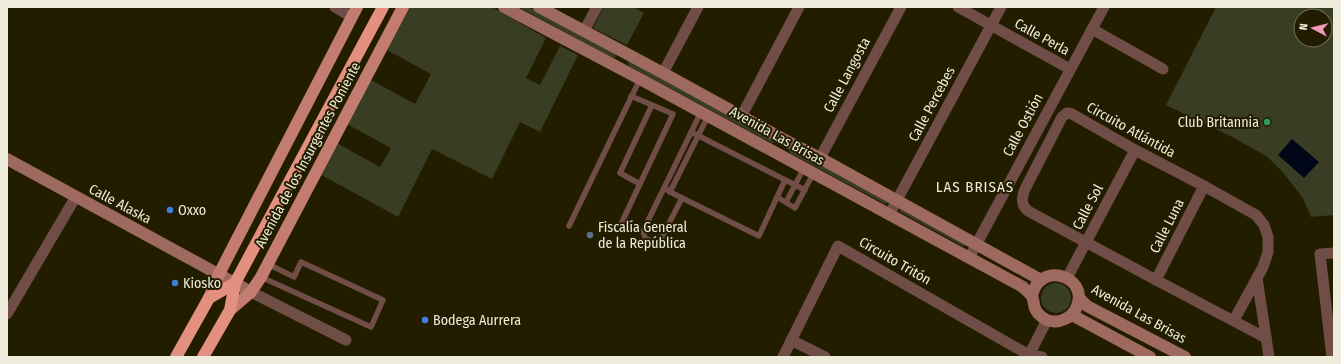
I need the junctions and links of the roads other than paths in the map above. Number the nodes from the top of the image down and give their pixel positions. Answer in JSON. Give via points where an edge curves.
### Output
{"nodes":[{"id":1,"x":335,"y":7,"type":"edge"},
{"id":2,"x":383,"y":7,"type":"edge"},
{"id":3,"x":403,"y":7,"type":"edge"},
{"id":4,"x":504,"y":7,"type":"edge"},
{"id":5,"x":539,"y":7,"type":"edge"},
{"id":6,"x":597,"y":7,"type":"edge"},
{"id":7,"x":698,"y":7,"type":"edge"},
{"id":8,"x":799,"y":7,"type":"edge"},
{"id":9,"x":901,"y":7,"type":"edge"},
{"id":10,"x":958,"y":7,"type":"edge"},
{"id":11,"x":1001,"y":7,"type":"edge"},
{"id":12,"x":1104,"y":7,"type":"edge"},
{"id":13,"x":355,"y":12,"type":"edge"},
{"id":14,"x":992,"y":25,"type":"junction"},
{"id":15,"x":1092,"y":29,"type":"junction"},
{"id":16,"x":584,"y":31,"type":"junction"},
{"id":17,"x":1070,"y":69,"type":"junction"},
{"id":18,"x":1163,"y":69,"type":"dead end"},
{"id":19,"x":662,"y":73,"type":"junction"},
{"id":20,"x":640,"y":79,"type":"junction"},
{"id":21,"x":631,"y":96,"type":"junction"},
{"id":22,"x":652,"y":105,"type":"junction"},
{"id":23,"x":704,"y":114,"type":"junction"},
{"id":24,"x":741,"y":117,"type":"junction"},
{"id":25,"x":691,"y":132,"type":"junction"},
{"id":26,"x":698,"y":136,"type":"junction"},
{"id":27,"x":783,"y":139,"type":"junction"},
{"id":28,"x":682,"y":150,"type":"junction"},
{"id":29,"x":1135,"y":150,"type":"junction"},
{"id":30,"x":775,"y":152,"type":"junction"},
{"id":31,"x":688,"y":154,"type":"junction"},
{"id":32,"x":820,"y":158,"type":"junction"},
{"id":33,"x":8,"y":163,"type":"edge"},
{"id":34,"x":673,"y":170,"type":"junction"},
{"id":35,"x":808,"y":171,"type":"junction"},
{"id":36,"x":679,"y":173,"type":"junction"},
{"id":37,"x":785,"y":180,"type":"junction"},
{"id":38,"x":640,"y":184,"type":"junction"},
{"id":39,"x":795,"y":185,"type":"junction"},
{"id":40,"x":1204,"y":186,"type":"junction"},
{"id":41,"x":667,"y":190,"type":"junction"},
{"id":42,"x":805,"y":190,"type":"junction"},
{"id":43,"x":777,"y":197,"type":"junction"},
{"id":44,"x":76,"y":198,"type":"junction"},
{"id":45,"x":682,"y":198,"type":"junction"},
{"id":46,"x":897,"y":201,"type":"junction"},
{"id":47,"x":786,"y":202,"type":"junction"},
{"id":48,"x":889,"y":215,"type":"junction"},
{"id":49,"x":621,"y":224,"type":"dead end"},
{"id":50,"x":569,"y":226,"type":"dead end"},
{"id":51,"x":1086,"y":243,"type":"junction"},
{"id":52,"x":976,"y":245,"type":"junction"},
{"id":53,"x":1334,"y":254,"type":"edge"},
{"id":54,"x":969,"y":258,"type":"junction"},
{"id":55,"x":268,"y":264,"type":"junction"},
{"id":56,"x":219,"y":274,"type":"junction"},
{"id":57,"x":261,"y":277,"type":"junction"},
{"id":58,"x":1067,"y":278,"type":"junction"},
{"id":59,"x":1257,"y":278,"type":"junction"},
{"id":60,"x":1041,"y":280,"type":"junction"},
{"id":61,"x":1156,"y":280,"type":"junction"},
{"id":62,"x":235,"y":283,"type":"junction"},
{"id":63,"x":251,"y":292,"type":"junction"},
{"id":64,"x":1032,"y":296,"type":"junction"},
{"id":65,"x":209,"y":298,"type":"junction"},
{"id":66,"x":1079,"y":298,"type":"junction"},
{"id":67,"x":230,"y":310,"type":"junction"},
{"id":68,"x":7,"y":314,"type":"edge"},
{"id":69,"x":1072,"y":315,"type":"junction"},
{"id":70,"x":1331,"y":319,"type":"edge"},
{"id":71,"x":1047,"y":320,"type":"junction"},
{"id":72,"x":1234,"y":320,"type":"junction"},
{"id":73,"x":1266,"y":338,"type":"junction"},
{"id":74,"x":346,"y":340,"type":"dead end"},
{"id":75,"x":792,"y":340,"type":"junction"},
{"id":76,"x":1028,"y":356,"type":"edge"},
{"id":77,"x":176,"y":357,"type":"edge"},
{"id":78,"x":203,"y":357,"type":"edge"},
{"id":79,"x":783,"y":357,"type":"edge"},
{"id":80,"x":825,"y":357,"type":"edge"},
{"id":81,"x":1042,"y":357,"type":"edge"},
{"id":82,"x":1150,"y":357,"type":"edge"},
{"id":83,"x":1185,"y":357,"type":"edge"},
{"id":84,"x":1269,"y":357,"type":"edge"},
{"id":85,"x":1332,"y":357,"type":"edge"}],
"edges":[{"from":1,"to":13,"type":"street"},
{"from":2,"to":62,"type":"highway","name":"Avenida de los Insurgentes Poniente"},
{"from":3,"to":55,"type":"main road","name":"Avenida de los Insurgentes Poniente"},
{"from":4,"to":20,"type":"street","name":"Avenida Las Brisas"},
{"from":5,"to":16,"type":"street","name":"Avenida Las Brisas"},
{"from":6,"to":16,"type":"street"},
{"from":7,"to":19,"type":"street"},
{"from":8,"to":24,"type":"street"},
{"from":9,"to":32,"type":"street","name":"Calle Langosta"},
{"from":10,"to":14,"type":"street","name":"Calle Perla"},
{"from":11,"to":14,"type":"street","name":"Calle Percebes"},
{"from":12,"to":15,"type":"street","name":"Calle Ostión"},
{"from":13,"to":56,"type":"main road","name":"Avenida de los Insurgentes Poniente"},
{"from":14,"to":17,"type":"street","name":"Calle Perla"},
{"from":14,"to":46,"type":"street","name":"Calle Percebes"},
{"from":15,"to":17,"type":"street","name":"Calle Ostión"},
{"from":15,"to":18,"type":"street"},
{"from":16,"to":19,"type":"street","name":"Avenida Las Brisas"},
{"from":17,"to":52,"type":"street","name":"Calle Ostión"},
{"from":19,"to":24,"type":"street","name":"Avenida Las Brisas"},
{"from":20,"to":21,"type":"lane"},
{"from":20,"to":23,"type":"street","name":"Avenida Las Brisas"},
{"from":21,"to":22,"type":"lane"},
{"from":21,"to":50,"type":"lane"},
{"from":22,"to":38,"type":"lane","via":[[620,174]]},
{"from":22,"to":38,"type":"lane","via":[[673,114]]},
{"from":23,"to":25,"type":"lane"},
{"from":23,"to":26,"type":"lane"},
{"from":23,"to":30,"type":"street","name":"Avenida Las Brisas"},
{"from":24,"to":27,"type":"street","name":"Avenida Las Brisas"},
{"from":25,"to":26,"type":"lane"},
{"from":25,"to":28,"type":"lane"},
{"from":26,"to":31,"type":"lane"},
{"from":26,"to":37,"type":"lane"},
{"from":27,"to":30,"type":"street"},
{"from":27,"to":32,"type":"street","name":"Avenida Las Brisas"},
{"from":28,"to":31,"type":"lane"},
{"from":28,"to":34,"type":"lane"},
{"from":29,"to":40,"type":"street","name":"Circuito Atlántida"},
{"from":29,"to":51,"type":"street","name":"Calle Sol"},
{"from":29,"to":51,"type":"street","name":"Circuito Atlántida","via":[[1072,114],[1067,113],[1062,117],[1025,189],[1022,201],[1028,212]]},
{"from":30,"to":35,"type":"street","name":"Avenida Las Brisas"},
{"from":31,"to":36,"type":"lane"},
{"from":32,"to":46,"type":"street","name":"Avenida Las Brisas"},
{"from":33,"to":44,"type":"street","name":"Calle Alaska"},
{"from":34,"to":36,"type":"lane"},
{"from":34,"to":41,"type":"lane"},
{"from":35,"to":39,"type":"lane"},
{"from":35,"to":42,"type":"lane"},
{"from":35,"to":48,"type":"street","name":"Avenida Las Brisas"},
{"from":36,"to":41,"type":"lane"},
{"from":37,"to":39,"type":"lane"},
{"from":37,"to":43,"type":"lane"},
{"from":38,"to":49,"type":"lane"},
{"from":39,"to":42,"type":"lane"},
{"from":39,"to":47,"type":"lane"},
{"from":40,"to":59,"type":"street","name":"Circuito Atlántida","via":[[1256,215],[1264,225],[1268,237],[1268,252]]},
{"from":40,"to":61,"type":"street","name":"Calle Luna"},
{"from":41,"to":45,"type":"lane"},
{"from":41,"to":45,"type":"lane","via":[[643,231],[645,238],[658,242]]},
{"from":42,"to":47,"type":"lane","via":[[795,208]]},
{"from":43,"to":45,"type":"lane","via":[[759,236]]},
{"from":43,"to":47,"type":"lane"},
{"from":44,"to":56,"type":"street","name":"Calle Alaska"},
{"from":44,"to":68,"type":"street"},
{"from":46,"to":48,"type":"street","name":"Calle Percebes"},
{"from":46,"to":52,"type":"street","name":"Avenida Las Brisas"},
{"from":48,"to":54,"type":"street","name":"Avenida Las Brisas"},
{"from":51,"to":58,"type":"street","name":"Calle Sol"},
{"from":51,"to":61,"type":"street","name":"Circuito Atlántida"},
{"from":52,"to":54,"type":"street","name":"Calle Ostión"},
{"from":52,"to":60,"type":"street","name":"Avenida Las Brisas"},
{"from":53,"to":70,"type":"street","via":[[1320,254]]},
{"from":54,"to":64,"type":"street","name":"Avenida Las Brisas","via":[[1023,287]]},
{"from":55,"to":57,"type":"main road","name":"Avenida de los Insurgentes Poniente"},
{"from":55,"to":57,"type":"lane","via":[[294,277],[301,262],[383,300],[371,327]]},
{"from":56,"to":62,"type":"street","name":"Calle Alaska"},
{"from":56,"to":65,"type":"main road","name":"Avenida de los Insurgentes Poniente"},
{"from":57,"to":63,"type":"main road","name":"Avenida de los Insurgentes Poniente"},
{"from":58,"to":60,"type":"street","via":[[1054,275]]},
{"from":58,"to":66,"type":"street","name":"Avenida Las Brisas","via":[[1074,284]]},
{"from":59,"to":72,"type":"street","name":"Circuito Atlántida"},
{"from":59,"to":73,"type":"street"},
{"from":60,"to":64,"type":"street"},
{"from":61,"to":72,"type":"street","name":"Circuito Atlántida"},
{"from":62,"to":63,"type":"street","name":"Calle Alaska"},
{"from":62,"to":65,"type":"highway"},
{"from":62,"to":67,"type":"highway","name":"Avenida de los Insurgentes Poniente"},
{"from":63,"to":67,"type":"main road","name":"Avenida de los Insurgentes Poniente"},
{"from":63,"to":74,"type":"street"},
{"from":64,"to":71,"type":"street","name":"Avenida Las Brisas","via":[[1036,310]]},
{"from":65,"to":77,"type":"highway","name":"Avenida de los Insurgentes Poniente"},
{"from":66,"to":69,"type":"street","name":"Avenida Las Brisas"},
{"from":66,"to":83,"type":"street","name":"Avenida Las Brisas","via":[[1087,306]]},
{"from":67,"to":78,"type":"highway","name":"Avenida de los Insurgentes Poniente"},
{"from":69,"to":71,"type":"street","via":[[1060,321]]},
{"from":69,"to":82,"type":"street"},
{"from":70,"to":85,"type":"street"},
{"from":71,"to":76,"type":"street"},
{"from":72,"to":73,"type":"street","name":"Circuito Atlántida"},
{"from":73,"to":84,"type":"street"},
{"from":75,"to":76,"type":"street","name":"Circuito Tritón","via":[[838,246]]},
{"from":75,"to":79,"type":"street","name":"Circuito Tritón"},
{"from":75,"to":80,"type":"street"},
{"from":76,"to":81,"type":"street","name":"Circuito Tritón"}]}
